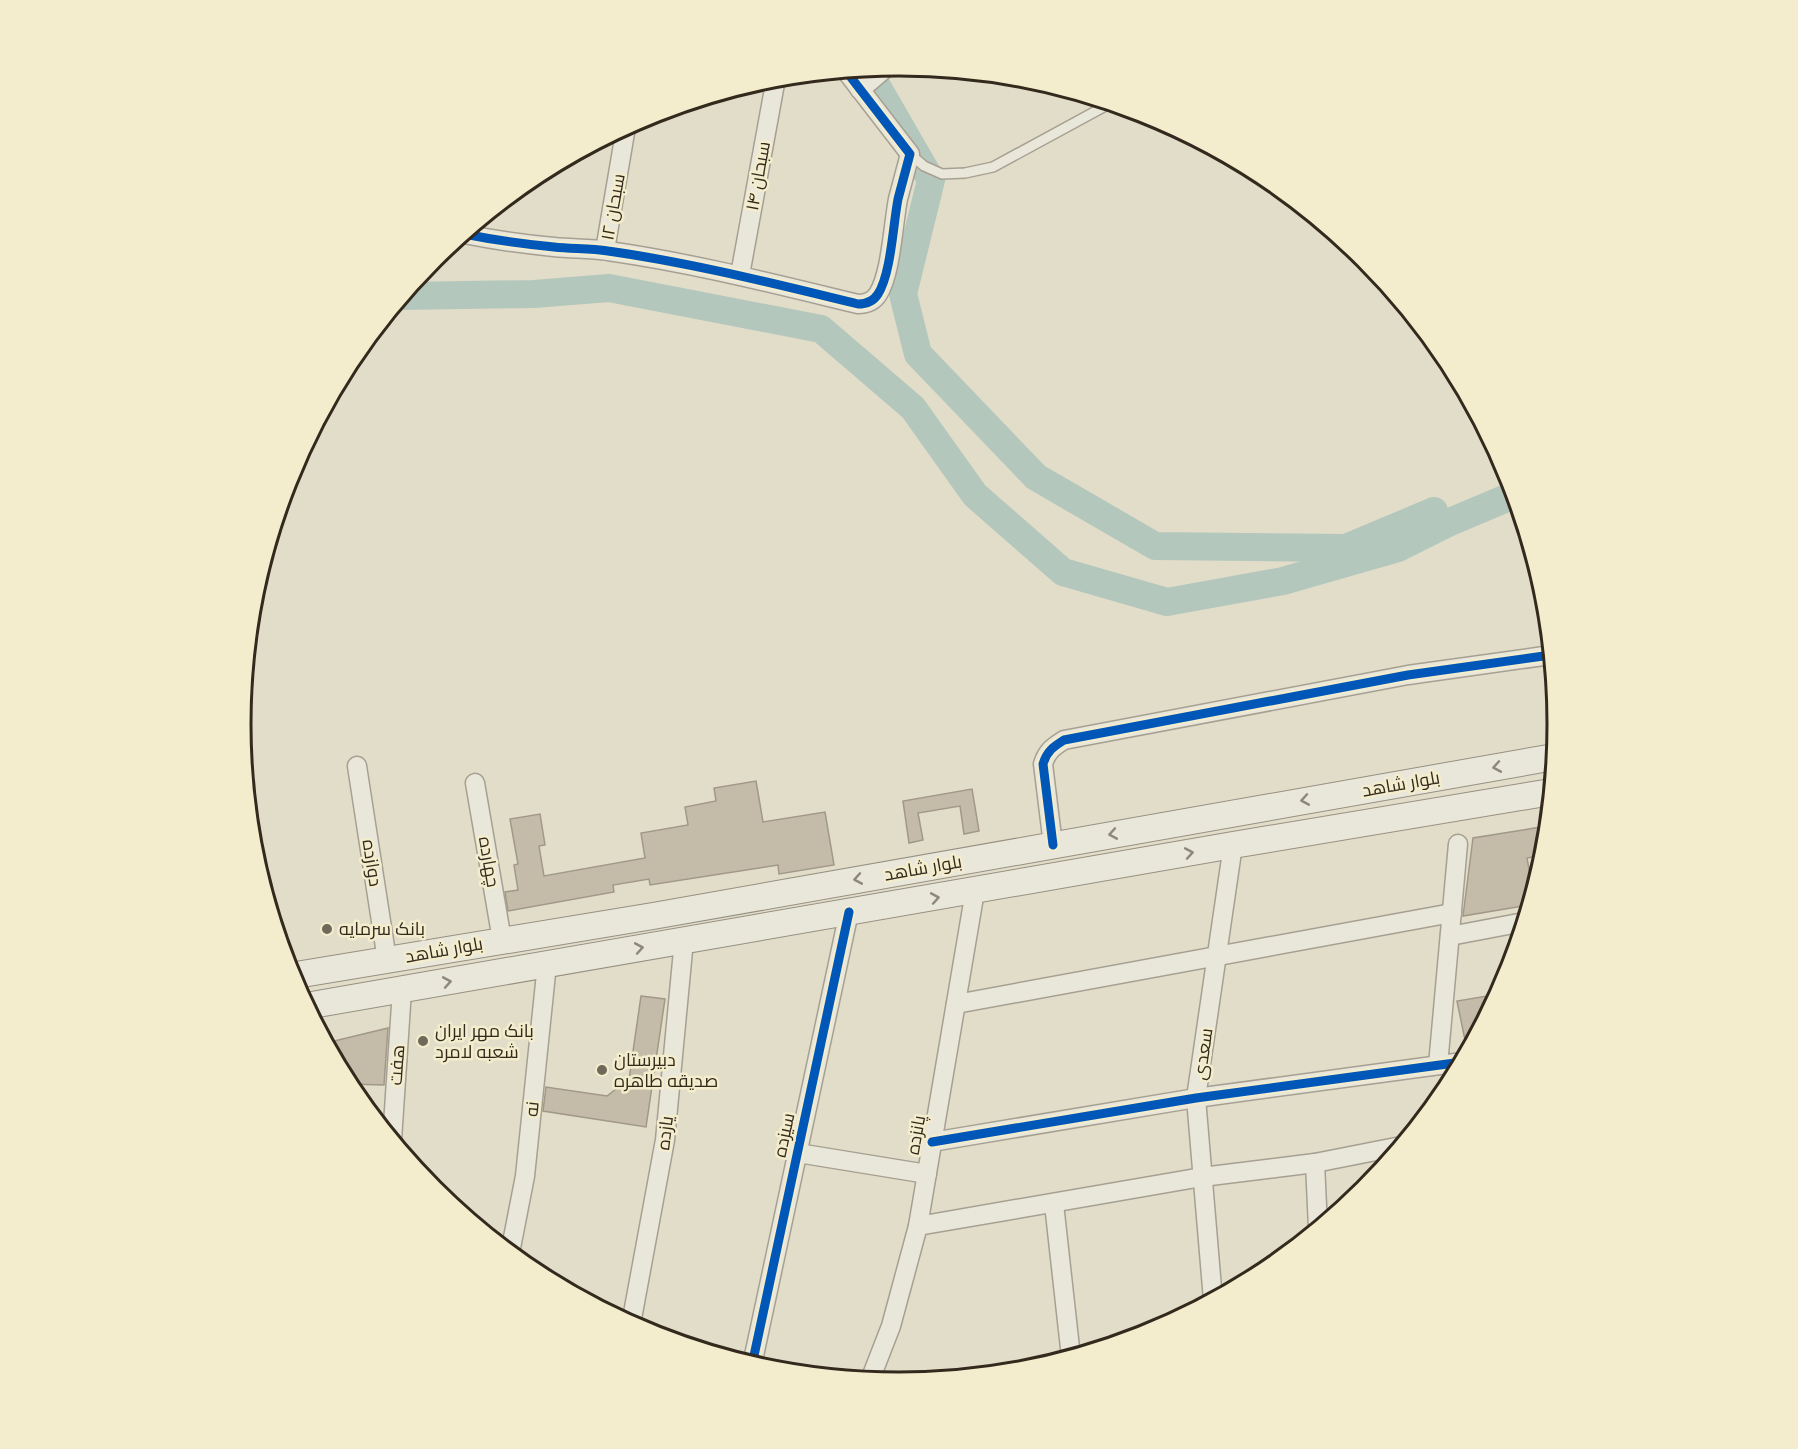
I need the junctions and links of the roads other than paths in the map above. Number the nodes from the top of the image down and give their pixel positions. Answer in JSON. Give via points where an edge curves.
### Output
{"nodes":[{"id":1,"x":875,"y":77,"type":"edge"},
{"id":2,"x":852,"y":79,"type":"edge"},
{"id":3,"x":774,"y":89,"type":"edge"},
{"id":4,"x":860,"y":90,"type":"junction"},
{"id":5,"x":1100,"y":109,"type":"edge"},
{"id":6,"x":624,"y":138,"type":"edge"},
{"id":7,"x":910,"y":154,"type":"junction"},
{"id":8,"x":473,"y":236,"type":"edge"},
{"id":9,"x":605,"y":250,"type":"junction"},
{"id":10,"x":740,"y":275,"type":"junction"},
{"id":11,"x":1543,"y":656,"type":"edge"},
{"id":12,"x":1546,"y":758,"type":"edge"},
{"id":13,"x":357,"y":766,"type":"dead end"},
{"id":14,"x":475,"y":783,"type":"dead end"},
{"id":15,"x":1543,"y":793,"type":"edge"},
{"id":16,"x":1053,"y":844,"type":"junction"},
{"id":17,"x":1458,"y":844,"type":"dead end"},
{"id":18,"x":1233,"y":845,"type":"junction"},
{"id":19,"x":895,"y":873,"type":"junction"},
{"id":20,"x":975,"y":891,"type":"junction"},
{"id":21,"x":901,"y":904,"type":"junction"},
{"id":22,"x":849,"y":912,"type":"junction"},
{"id":23,"x":1452,"y":913,"type":"junction"},
{"id":24,"x":1516,"y":924,"type":"edge"},
{"id":25,"x":1450,"y":936,"type":"junction"},
{"id":26,"x":502,"y":940,"type":"junction"},
{"id":27,"x":684,"y":940,"type":"junction"},
{"id":28,"x":1217,"y":955,"type":"junction"},
{"id":29,"x":387,"y":960,"type":"junction"},
{"id":30,"x":547,"y":964,"type":"junction"},
{"id":31,"x":342,"y":967,"type":"junction"},
{"id":32,"x":301,"y":974,"type":"edge"},
{"id":33,"x":402,"y":990,"type":"junction"},
{"id":34,"x":349,"y":999,"type":"junction"},
{"id":35,"x":956,"y":1004,"type":"junction"},
{"id":36,"x":315,"y":1005,"type":"edge"},
{"id":37,"x":1451,"y":1063,"type":"edge"},
{"id":38,"x":1438,"y":1065,"type":"junction"},
{"id":39,"x":1196,"y":1098,"type":"junction"},
{"id":40,"x":393,"y":1128,"type":"edge"},
{"id":41,"x":932,"y":1142,"type":"junction"},
{"id":42,"x":1389,"y":1148,"type":"edge"},
{"id":43,"x":798,"y":1153,"type":"junction"},
{"id":44,"x":1315,"y":1163,"type":"junction"},
{"id":45,"x":927,"y":1174,"type":"junction"},
{"id":46,"x":1202,"y":1177,"type":"junction"},
{"id":47,"x":1054,"y":1204,"type":"junction"},
{"id":48,"x":1318,"y":1219,"type":"edge"},
{"id":49,"x":918,"y":1226,"type":"junction"},
{"id":50,"x":512,"y":1244,"type":"edge"},
{"id":51,"x":1212,"y":1292,"type":"edge"},
{"id":52,"x":633,"y":1315,"type":"edge"},
{"id":53,"x":1070,"y":1349,"type":"edge"},
{"id":54,"x":754,"y":1355,"type":"edge"},
{"id":55,"x":873,"y":1371,"type":"edge"}],
"edges":[{"from":1,"to":4,"type":"street"},
{"from":2,"to":4,"type":"street"},
{"from":3,"to":10,"type":"street","name":"سبحان ۱۴"},
{"from":4,"to":7,"type":"street"},
{"from":5,"to":7,"type":"lane","via":[[993,167],[942,174]]},
{"from":6,"to":9,"type":"street","name":"سبحان ۱۲"},
{"from":7,"to":10,"type":"street","via":[[885,279],[867,304]]},
{"from":8,"to":9,"type":"street","via":[[556,248]]},
{"from":9,"to":10,"type":"street"},
{"from":11,"to":16,"type":"street","via":[[1408,675],[1064,740],[1046,753],[1043,764]]},
{"from":12,"to":16,"type":"main road","name":"بلوار شاهد","one_way":true},
{"from":13,"to":29,"type":"street","name":"دوازده"},
{"from":14,"to":26,"type":"street","name":"چهارده"},
{"from":15,"to":18,"type":"main road","name":"بلوار شاهد"},
{"from":16,"to":19,"type":"main road","name":"بلوار شاهد"},
{"from":17,"to":23,"type":"street"},
{"from":20,"to":18,"type":"main road","name":"بلوار شاهد","one_way":true},
{"from":18,"to":28,"type":"street","name":"سعدی"},
{"from":19,"to":21,"type":"main road"},
{"from":19,"to":26,"type":"main road","name":"بلوار شاهد","one_way":true},
{"from":21,"to":20,"type":"main road","name":"بلوار شاهد","one_way":true},
{"from":20,"to":35,"type":"street","name":"پانزده"},
{"from":21,"to":22,"type":"main road","name":"بلوار شاهد"},
{"from":22,"to":27,"type":"main road","name":"بلوار شاهد"},
{"from":22,"to":43,"type":"street","name":"سیزده"},
{"from":23,"to":25,"type":"street"},
{"from":23,"to":28,"type":"street"},
{"from":24,"to":25,"type":"street"},
{"from":25,"to":38,"type":"street"},
{"from":26,"to":29,"type":"main road","name":"بلوار شاهد"},
{"from":30,"to":27,"type":"main road","name":"بلوار شاهد","one_way":true},
{"from":27,"to":52,"type":"street","name":"یازده","via":[[665,1140]]},
{"from":28,"to":35,"type":"street"},
{"from":28,"to":39,"type":"street","name":"سعدی"},
{"from":29,"to":31,"type":"main road","name":"بلوار شاهد"},
{"from":33,"to":30,"type":"main road","name":"بلوار شاهد","one_way":true},
{"from":30,"to":50,"type":"street","name":"نه","via":[[525,1176]]},
{"from":31,"to":32,"type":"main road","name":"بلوار شاهد"},
{"from":31,"to":34,"type":"main road"},
{"from":33,"to":34,"type":"main road","name":"بلوار شاهد"},
{"from":33,"to":40,"type":"street","name":"هفت"},
{"from":34,"to":36,"type":"main road","name":"بلوار شاهد"},
{"from":35,"to":41,"type":"street","name":"پانزده"},
{"from":37,"to":38,"type":"street"},
{"from":38,"to":39,"type":"street"},
{"from":39,"to":41,"type":"street"},
{"from":39,"to":46,"type":"street","name":"سعدی"},
{"from":41,"to":45,"type":"street","name":"پانزده"},
{"from":42,"to":44,"type":"street"},
{"from":43,"to":45,"type":"street"},
{"from":43,"to":54,"type":"street","name":"سیزده"},
{"from":44,"to":46,"type":"street"},
{"from":44,"to":48,"type":"street"},
{"from":45,"to":49,"type":"street","name":"پانزده"},
{"from":46,"to":47,"type":"street"},
{"from":46,"to":51,"type":"street","name":"سعدی"},
{"from":47,"to":49,"type":"street"},
{"from":47,"to":53,"type":"street"},
{"from":49,"to":55,"type":"street","name":"پانزده","via":[[891,1326]]}]}
